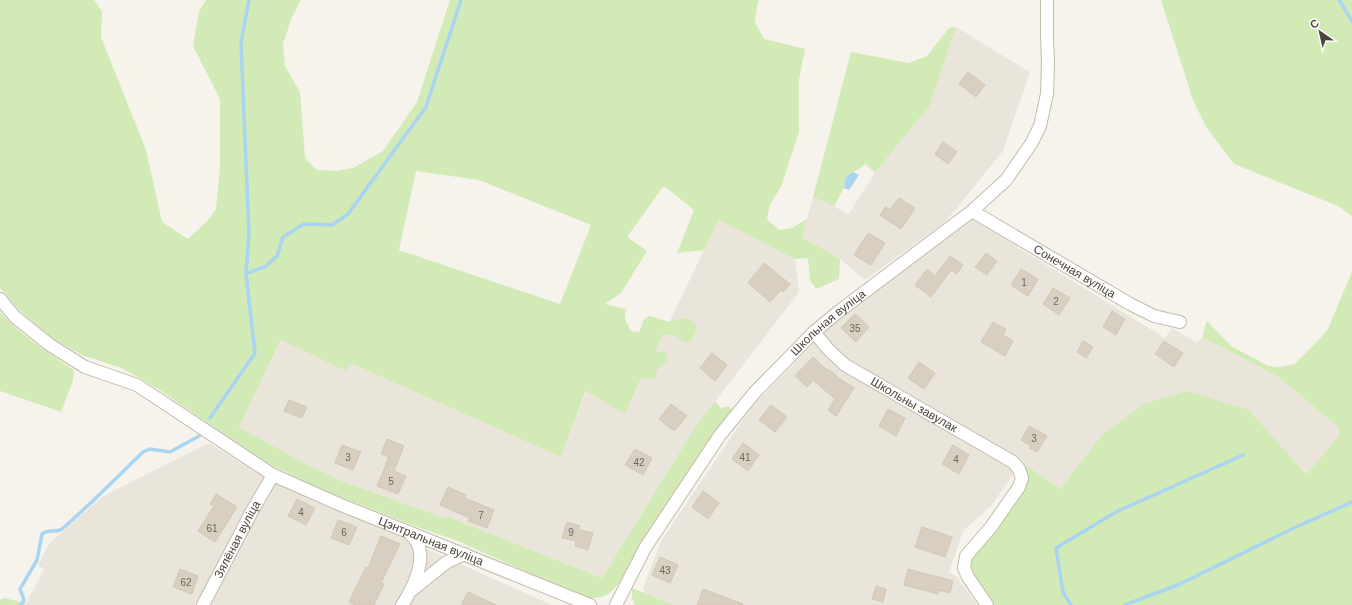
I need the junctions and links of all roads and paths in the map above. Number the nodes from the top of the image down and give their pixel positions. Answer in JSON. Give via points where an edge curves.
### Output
{"nodes":[{"id":1,"x":1047,"y":0,"type":"edge"},
{"id":2,"x":972,"y":211,"type":"junction"},
{"id":3,"x":0,"y":299,"type":"edge"},
{"id":4,"x":1180,"y":322,"type":"dead end"},
{"id":5,"x":814,"y":332,"type":"junction"},
{"id":6,"x":273,"y":475,"type":"junction"},
{"id":7,"x":409,"y":532,"type":"junction"},
{"id":8,"x":465,"y":554,"type":"junction"},
{"id":9,"x":411,"y":590,"type":"junction"},
{"id":10,"x":204,"y":605,"type":"edge"},
{"id":11,"x":402,"y":605,"type":"edge"},
{"id":12,"x":590,"y":605,"type":"edge"},
{"id":13,"x":616,"y":605,"type":"edge"},
{"id":14,"x":987,"y":605,"type":"edge"}],
"edges":[{"from":1,"to":2,"type":"street","name":"Школьная вуліца","via":[[1047,94],[1040,126],[1006,180]]},
{"from":2,"to":4,"type":"street","name":"Сонечная вуліца","via":[[1130,304],[1154,316]]},
{"from":2,"to":5,"type":"street","name":"Школьная вуліца"},
{"from":3,"to":6,"type":"street","name":"Цэнтральная вуліца","via":[[15,317],[50,345],[85,366],[137,384]]},
{"from":5,"to":13,"type":"street","name":"Школьная вуліца","via":[[755,392],[720,435],[645,548]]},
{"from":5,"to":14,"type":"street","name":"Школьны завулак","via":[[845,365],[1013,462],[1019,469],[1022,478],[1019,488],[966,556],[964,568]]},
{"from":6,"to":7,"type":"street","name":"Цэнтральная вуліца"},
{"from":6,"to":10,"type":"street","name":"Зялёная вуліца"},
{"from":7,"to":8,"type":"street","name":"Цэнтральная вуліца"},
{"from":7,"to":9,"type":"street","via":[[417,542],[420,557]]},
{"from":8,"to":9,"type":"street","via":[[448,562]]},
{"from":8,"to":12,"type":"street","name":"Цэнтральная вуліца"},
{"from":9,"to":11,"type":"street"}]}
